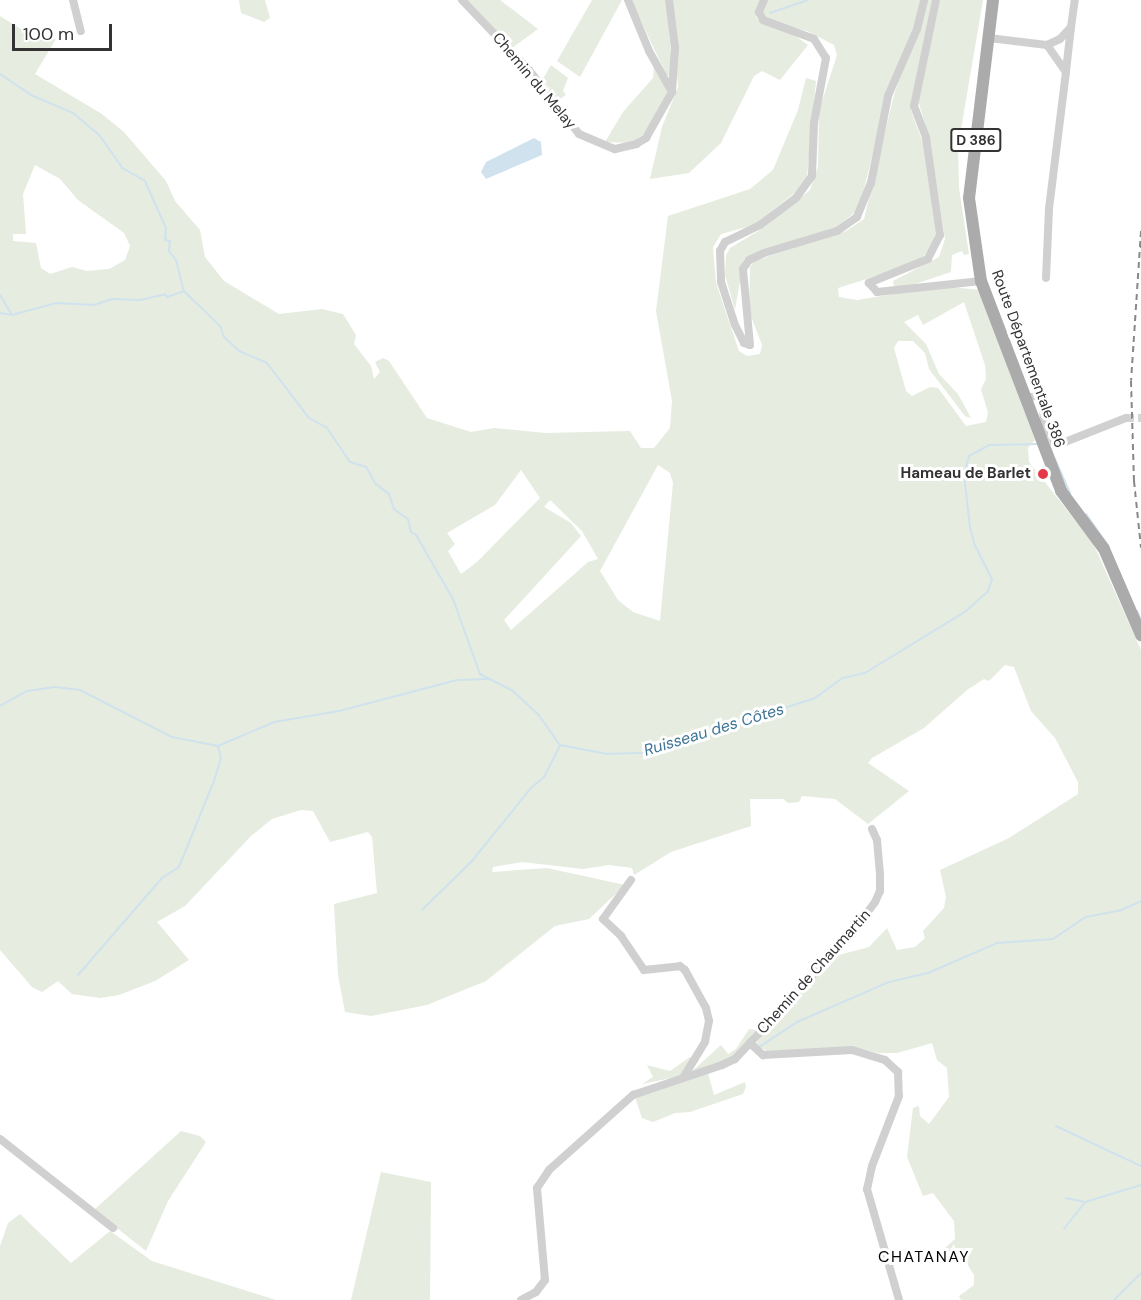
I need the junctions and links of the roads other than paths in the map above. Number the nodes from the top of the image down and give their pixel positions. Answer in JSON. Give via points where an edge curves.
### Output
{"nodes":[{"id":1,"x":73,"y":0,"type":"edge"},
{"id":2,"x":462,"y":0,"type":"edge"},
{"id":3,"x":628,"y":0,"type":"edge"},
{"id":4,"x":669,"y":0,"type":"edge"},
{"id":5,"x":764,"y":0,"type":"edge"},
{"id":6,"x":924,"y":0,"type":"edge"},
{"id":7,"x":936,"y":0,"type":"edge"},
{"id":8,"x":993,"y":0,"type":"edge"},
{"id":9,"x":1075,"y":0,"type":"edge"},
{"id":10,"x":1071,"y":27,"type":"junction"},
{"id":11,"x":81,"y":32,"type":"dead end"},
{"id":12,"x":989,"y":38,"type":"junction"},
{"id":13,"x":1047,"y":45,"type":"junction"},
{"id":14,"x":1066,"y":72,"type":"junction"},
{"id":15,"x":672,"y":92,"type":"junction"},
{"id":16,"x":1046,"y":278,"type":"dead end"},
{"id":17,"x":981,"y":280,"type":"junction"},
{"id":18,"x":1025,"y":399,"type":"junction"},
{"id":19,"x":1126,"y":418,"type":"tunnel mouth"},
{"id":20,"x":1141,"y":634,"type":"edge"},
{"id":21,"x":872,"y":829,"type":"dead end"},
{"id":22,"x":631,"y":880,"type":"dead end"},
{"id":23,"x":750,"y":1043,"type":"junction"},
{"id":24,"x":683,"y":1078,"type":"junction"},
{"id":25,"x":0,"y":1139,"type":"edge"},
{"id":26,"x":113,"y":1228,"type":"dead end"},
{"id":27,"x":521,"y":1300,"type":"edge"},
{"id":28,"x":899,"y":1300,"type":"edge"}],
"edges":[{"from":1,"to":11,"type":"street"},
{"from":2,"to":15,"type":"street","name":"Chemin du Melay","via":[[515,54],[566,120],[587,139],[615,149],[636,144],[656,124]]},
{"from":3,"to":15,"type":"street","via":[[649,51]]},
{"from":4,"to":15,"type":"street","name":"Chemin du Melay","via":[[675,48]]},
{"from":5,"to":6,"type":"street","via":[[759,12],[763,20],[814,39],[826,58],[814,123],[812,176],[796,198],[760,225],[725,242],[720,251],[721,282],[731,314],[744,343],[750,345],[743,269],[749,260],[764,253],[837,231],[857,217],[871,183],[888,96]]},
{"from":7,"to":17,"type":"street","via":[[914,106],[926,138],[940,235],[928,260],[869,283],[877,292]]},
{"from":8,"to":12,"type":"main road","name":"Route Départementale 386","number":"D 386"},
{"from":9,"to":10,"type":"street"},
{"from":10,"to":13,"type":"street"},
{"from":10,"to":14,"type":"street"},
{"from":12,"to":13,"type":"street"},
{"from":12,"to":17,"type":"main road","name":"Route Départementale 386","number":"D 386","via":[[969,198]]},
{"from":13,"to":14,"type":"street"},
{"from":14,"to":16,"type":"street","via":[[1049,209]]},
{"from":17,"to":18,"type":"main road","name":"Route Départementale 386","number":"D 386"},
{"from":18,"to":19,"type":"street","via":[[1041,394],[1044,420],[1054,442],[1065,442]]},
{"from":18,"to":20,"type":"main road","name":"Route Départementale 386","number":"D 386","via":[[1061,491],[1104,549]]},
{"from":21,"to":23,"type":"street","name":"Chemin de Chaumartin","via":[[878,840],[880,874],[875,902],[853,932]]},
{"from":22,"to":24,"type":"street","via":[[603,919],[621,936],[644,970],[680,966],[685,970],[706,1008],[709,1021],[705,1042]]},
{"from":23,"to":24,"type":"street","via":[[735,1059]]},
{"from":23,"to":28,"type":"street","name":"Chemin de Chaumartin","via":[[763,1055],[852,1050],[885,1060],[898,1072],[899,1096],[867,1189]]},
{"from":24,"to":27,"type":"street","via":[[633,1095],[539,1181],[537,1198],[545,1280],[536,1292]]},
{"from":25,"to":26,"type":"street"}]}
